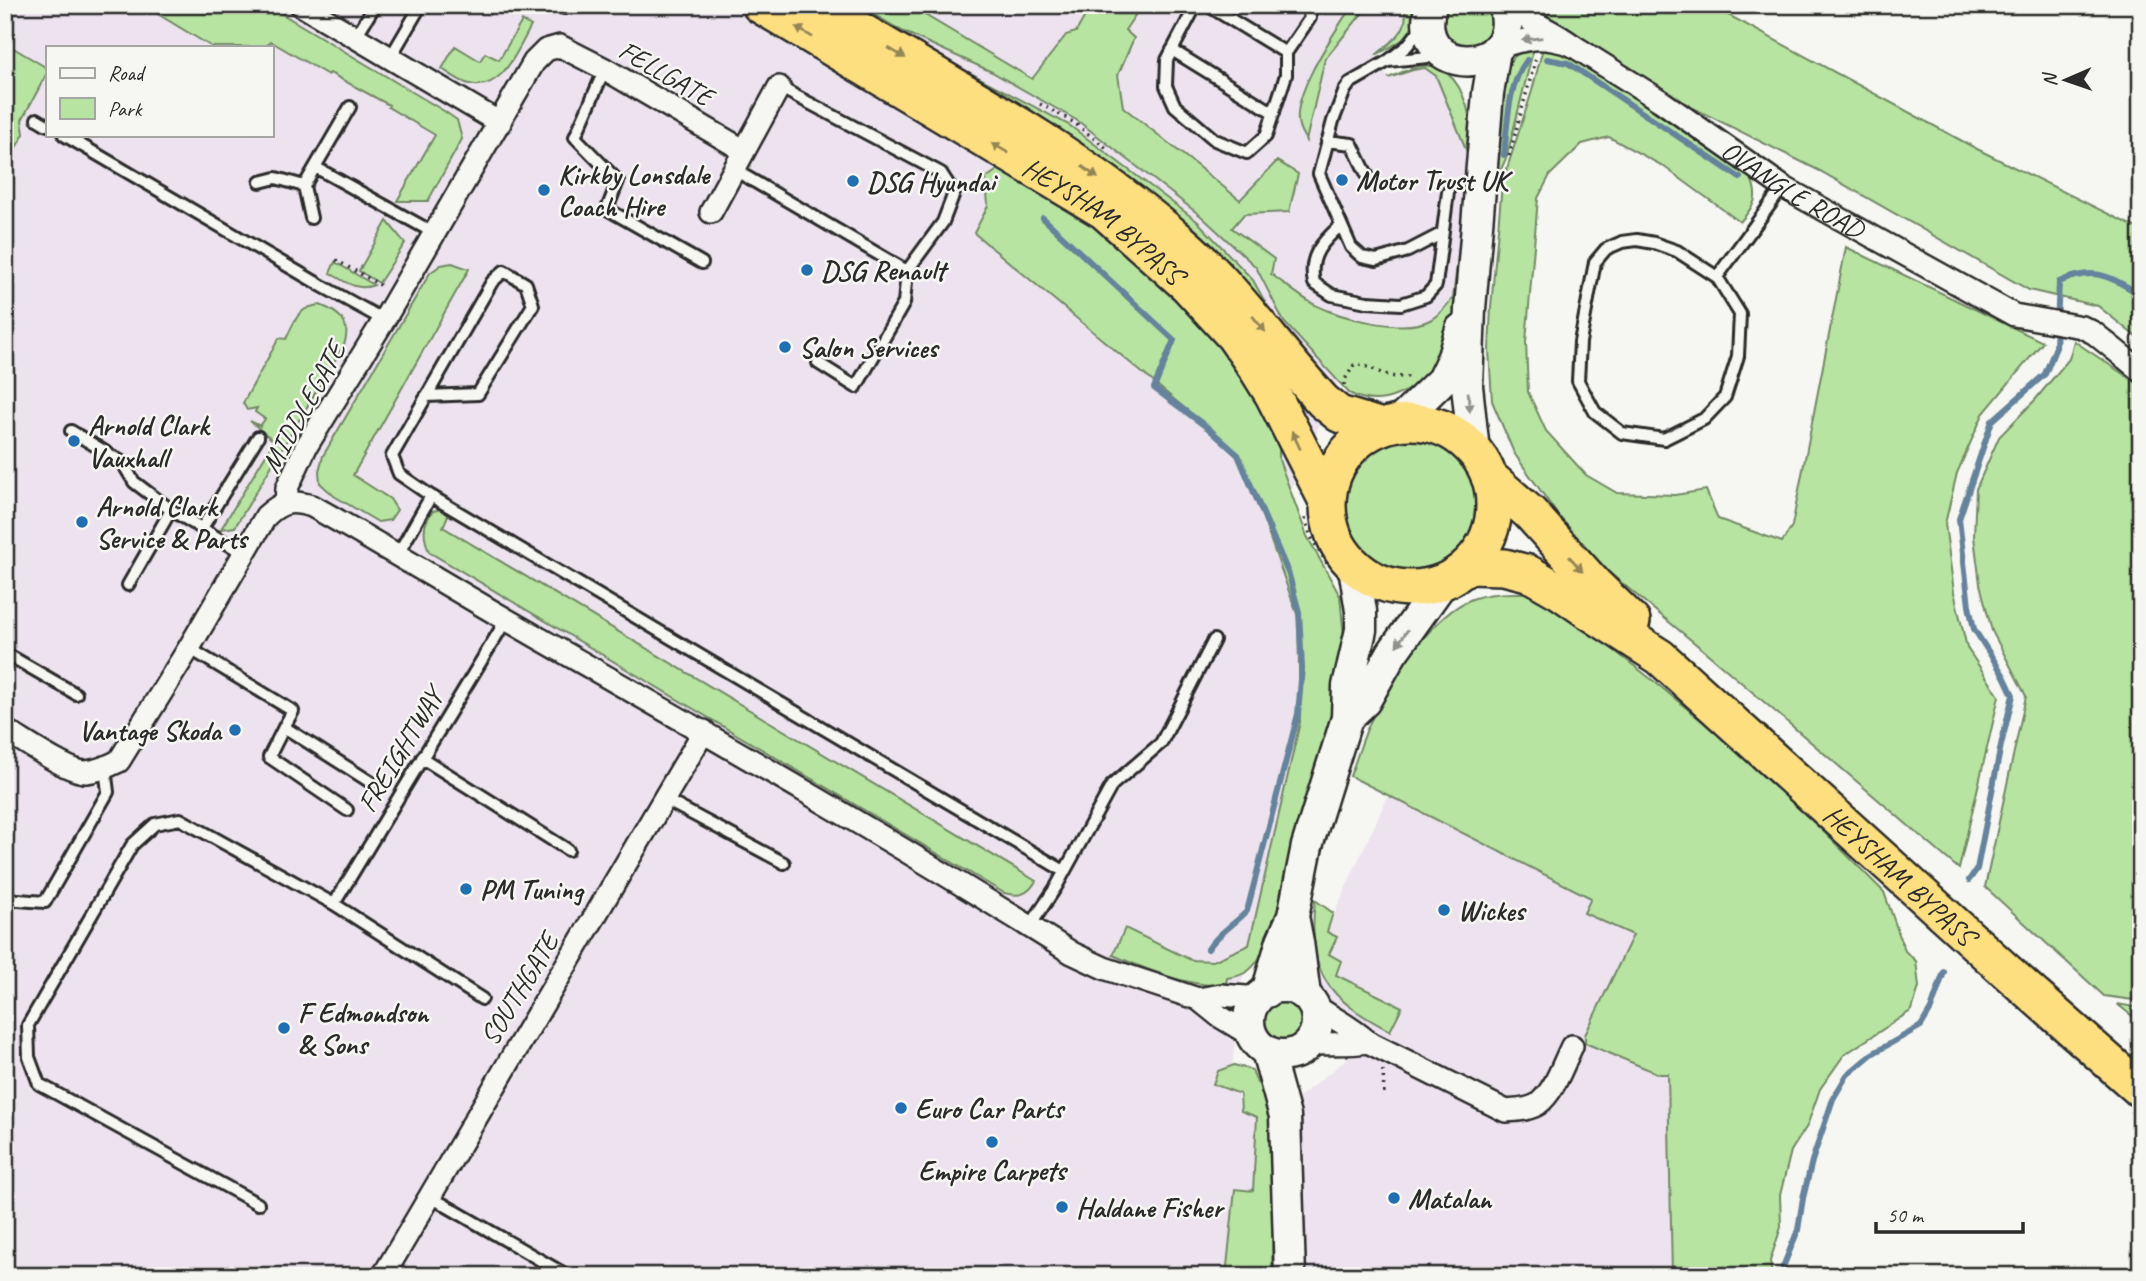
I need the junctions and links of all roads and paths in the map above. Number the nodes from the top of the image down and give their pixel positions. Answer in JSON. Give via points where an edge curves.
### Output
{"nodes":[{"id":1,"x":301,"y":5,"type":"edge"},
{"id":2,"x":375,"y":5,"type":"edge"},
{"id":3,"x":421,"y":5,"type":"edge"},
{"id":4,"x":760,"y":5,"type":"edge"},
{"id":5,"x":817,"y":5,"type":"edge"},
{"id":6,"x":1196,"y":5,"type":"edge"},
{"id":7,"x":1207,"y":5,"type":"edge"},
{"id":8,"x":1307,"y":5,"type":"edge"},
{"id":9,"x":1506,"y":5,"type":"edge"},
{"id":10,"x":1428,"y":12,"type":"edge"},
{"id":11,"x":355,"y":38,"type":"junction"},
{"id":12,"x":1572,"y":45,"type":"junction"},
{"id":13,"x":560,"y":46,"type":"joint"},
{"id":14,"x":1496,"y":49,"type":"junction"},
{"id":15,"x":1172,"y":50,"type":"junction"},
{"id":16,"x":1286,"y":53,"type":"junction"},
{"id":17,"x":1450,"y":57,"type":"junction"},
{"id":18,"x":390,"y":58,"type":"junction"},
{"id":19,"x":1536,"y":58,"type":"dead end"},
{"id":20,"x":1388,"y":61,"type":"junction"},
{"id":21,"x":605,"y":69,"type":"junction"},
{"id":22,"x":779,"y":88,"type":"joint"},
{"id":23,"x":350,"y":107,"type":"dead end"},
{"id":24,"x":1274,"y":113,"type":"junction"},
{"id":25,"x":37,"y":119,"type":"dead end"},
{"id":26,"x":500,"y":123,"type":"junction"},
{"id":27,"x":46,"y":124,"type":"edge"},
{"id":28,"x":66,"y":136,"type":"edge"},
{"id":29,"x":1328,"y":141,"type":"junction"},
{"id":30,"x":738,"y":159,"type":"junction"},
{"id":31,"x":1494,"y":163,"type":"junction"},
{"id":32,"x":315,"y":167,"type":"junction"},
{"id":33,"x":260,"y":182,"type":"dead end"},
{"id":34,"x":1371,"y":185,"type":"dead end"},
{"id":35,"x":304,"y":186,"type":"junction"},
{"id":36,"x":1783,"y":187,"type":"junction"},
{"id":37,"x":1448,"y":192,"type":"dead end"},
{"id":38,"x":710,"y":212,"type":"dead end"},
{"id":39,"x":311,"y":218,"type":"dead end"},
{"id":40,"x":1341,"y":225,"type":"junction"},
{"id":41,"x":434,"y":233,"type":"junction"},
{"id":42,"x":1441,"y":234,"type":"junction"},
{"id":43,"x":337,"y":260,"type":"dead end"},
{"id":44,"x":702,"y":263,"type":"dead end"},
{"id":45,"x":907,"y":271,"type":"junction"},
{"id":46,"x":1717,"y":277,"type":"junction"},
{"id":47,"x":380,"y":284,"type":"dead end"},
{"id":48,"x":1470,"y":309,"type":"junction"},
{"id":49,"x":384,"y":320,"type":"junction"},
{"id":50,"x":818,"y":363,"type":"dead end"},
{"id":51,"x":2141,"y":371,"type":"edge"},
{"id":52,"x":1420,"y":378,"type":"dead end"},
{"id":53,"x":1345,"y":389,"type":"dead end"},
{"id":54,"x":426,"y":396,"type":"junction"},
{"id":55,"x":1390,"y":425,"type":"junction"},
{"id":56,"x":71,"y":431,"type":"dead end"},
{"id":57,"x":258,"y":437,"type":"dead end"},
{"id":58,"x":1481,"y":464,"type":"junction"},
{"id":59,"x":431,"y":496,"type":"junction"},
{"id":60,"x":286,"y":503,"type":"junction"},
{"id":61,"x":1315,"y":506,"type":"junction"},
{"id":62,"x":171,"y":510,"type":"junction"},
{"id":63,"x":202,"y":528,"type":"junction"},
{"id":64,"x":243,"y":553,"type":"junction"},
{"id":65,"x":398,"y":554,"type":"junction"},
{"id":66,"x":1344,"y":572,"type":"junction"},
{"id":67,"x":1455,"y":575,"type":"junction"},
{"id":68,"x":128,"y":585,"type":"dead end"},
{"id":69,"x":506,"y":620,"type":"junction"},
{"id":70,"x":1213,"y":640,"type":"dead end"},
{"id":71,"x":189,"y":648,"type":"junction"},
{"id":72,"x":5,"y":653,"type":"edge"},
{"id":73,"x":1660,"y":657,"type":"junction"},
{"id":74,"x":76,"y":694,"type":"dead end"},
{"id":75,"x":1347,"y":718,"type":"junction"},
{"id":76,"x":284,"y":727,"type":"junction"},
{"id":77,"x":5,"y":730,"type":"edge"},
{"id":78,"x":704,"y":731,"type":"junction"},
{"id":79,"x":422,"y":758,"type":"junction"},
{"id":80,"x":105,"y":768,"type":"junction"},
{"id":81,"x":372,"y":783,"type":"dead end"},
{"id":82,"x":664,"y":799,"type":"junction"},
{"id":83,"x":347,"y":810,"type":"dead end"},
{"id":84,"x":568,"y":849,"type":"dead end"},
{"id":85,"x":784,"y":863,"type":"dead end"},
{"id":86,"x":1064,"y":871,"type":"junction"},
{"id":87,"x":5,"y":899,"type":"edge"},
{"id":88,"x":334,"y":904,"type":"junction"},
{"id":89,"x":1293,"y":916,"type":"junction"},
{"id":90,"x":1030,"y":926,"type":"junction"},
{"id":91,"x":1263,"y":995,"type":"junction"},
{"id":92,"x":482,"y":999,"type":"dead end"},
{"id":93,"x":1198,"y":999,"type":"junction"},
{"id":94,"x":1308,"y":999,"type":"junction"},
{"id":95,"x":1368,"y":1042,"type":"junction"},
{"id":96,"x":1260,"y":1044,"type":"junction"},
{"id":97,"x":1572,"y":1046,"type":"dead end"},
{"id":98,"x":1304,"y":1047,"type":"junction"},
{"id":99,"x":1383,"y":1065,"type":"dead end"},
{"id":100,"x":2141,"y":1090,"type":"edge"},
{"id":101,"x":1384,"y":1096,"type":"dead end"},
{"id":102,"x":1285,"y":1116,"type":"junction"},
{"id":103,"x":429,"y":1196,"type":"junction"},
{"id":104,"x":258,"y":1205,"type":"dead end"},
{"id":105,"x":383,"y":1276,"type":"edge"},
{"id":106,"x":568,"y":1276,"type":"edge"},
{"id":107,"x":1290,"y":1276,"type":"edge"}],
"edges":[{"from":1,"to":11,"type":"street"},
{"from":2,"to":11,"type":"lane"},
{"from":3,"to":18,"type":"lane"},
{"from":61,"to":4,"type":"highway","name":"HEYSHAM BYPASS","one_way":true,"via":[[1273,395],[1234,337],[1187,285],[1104,211]]},
{"from":5,"to":55,"type":"highway","name":"HEYSHAM BYPASS","one_way":true,"via":[[1085,168],[1182,243],[1221,280],[1323,401],[1339,414]]},
{"from":6,"to":15,"type":"lane"},
{"from":7,"to":16,"type":"lane"},
{"from":8,"to":16,"type":"lane","via":[[1310,18]]},
{"from":9,"to":12,"type":"street","name":"OVANGLE ROAD"},
{"from":9,"to":14,"type":"main road","via":[[1507,28]]},
{"from":10,"to":17,"type":"main road","via":[[1433,42]]},
{"from":10,"to":20,"type":"lane","via":[[1407,46]]},
{"from":11,"to":18,"type":"street"},
{"from":12,"to":14,"type":"street","name":"OVANGLE ROAD","one_way":true,"via":[[1541,38]]},
{"from":12,"to":36,"type":"street","name":"OVANGLE ROAD"},
{"from":13,"to":21,"type":"street","name":"FELLGATE"},
{"from":13,"to":26,"type":"street","name":"MIDDLEGATE","via":[[546,50],[534,62]]},
{"from":14,"to":17,"type":"main road","via":[[1475,61]]},
{"from":14,"to":31,"type":"main road","via":[[1489,93]]},
{"from":15,"to":24,"type":"lane"},
{"from":15,"to":24,"type":"lane","via":[[1166,86],[1175,106],[1215,140],[1247,153],[1266,136]]},
{"from":16,"to":24,"type":"lane","via":[[1286,75]]},
{"from":17,"to":20,"type":"lane"},
{"from":17,"to":31,"type":"main road","via":[[1468,87],[1479,131]]},
{"from":18,"to":26,"type":"street"},
{"from":19,"to":31,"type":"path"},
{"from":20,"to":29,"type":"lane","via":[[1350,83]]},
{"from":21,"to":30,"type":"street","name":"FELLGATE"},
{"from":21,"to":44,"type":"lane","via":[[575,137],[618,181],[607,209]]},
{"from":22,"to":30,"type":"street"},
{"from":22,"to":45,"type":"lane","via":[[941,173],[954,192],[943,222]]},
{"from":23,"to":32,"type":"lane"},
{"from":25,"to":27,"type":"lane"},
{"from":26,"to":41,"type":"street","name":"MIDDLEGATE"},
{"from":28,"to":49,"type":"lane"},
{"from":29,"to":34,"type":"lane","via":[[1352,144]]},
{"from":29,"to":40,"type":"lane","via":[[1319,174]]},
{"from":30,"to":38,"type":"street"},
{"from":30,"to":45,"type":"lane"},
{"from":31,"to":48,"type":"main road"},
{"from":32,"to":35,"type":"lane"},
{"from":32,"to":41,"type":"lane"},
{"from":33,"to":35,"type":"lane","via":[[276,177]]},
{"from":35,"to":39,"type":"lane"},
{"from":36,"to":46,"type":"lane"},
{"from":36,"to":51,"type":"street","name":"OVANGLE ROAD","via":[[2014,315],[2094,332]]},
{"from":37,"to":42,"type":"lane"},
{"from":40,"to":42,"type":"lane","via":[[1351,247],[1362,257],[1376,260],[1408,251]]},
{"from":40,"to":42,"type":"lane","via":[[1315,256],[1314,283],[1332,295],[1367,302],[1401,304],[1426,296],[1436,285]]},
{"from":41,"to":49,"type":"street","name":"MIDDLEGATE"},
{"from":43,"to":47,"type":"path"},
{"from":45,"to":50,"type":"lane","via":[[904,303],[856,387]]},
{"from":46,"to":46,"type":"lane","via":[[1740,314],[1738,356],[1725,397],[1704,419],[1664,439],[1622,433],[1595,412],[1578,381],[1594,262],[1606,249],[1637,240],[1677,251]]},
{"from":48,"to":55,"type":"main road","via":[[1442,380]]},
{"from":48,"to":58,"type":"main road","one_way":true,"via":[[1467,386]]},
{"from":49,"to":60,"type":"street","name":"MIDDLEGATE","via":[[306,447],[287,488]]},
{"from":52,"to":53,"type":"path","via":[[1388,376],[1354,365]]},
{"from":54,"to":54,"type":"lane","via":[[492,282],[504,271],[526,284],[533,305],[478,394]]},
{"from":54,"to":59,"type":"lane","via":[[392,456],[399,474]]},
{"from":55,"to":58,"type":"highway","via":[[1419,422],[1440,427],[1458,437]]},
{"from":55,"to":61,"type":"highway","via":[[1361,439],[1343,456]]},
{"from":56,"to":62,"type":"lane","via":[[122,463],[134,482]]},
{"from":57,"to":63,"type":"lane"},
{"from":58,"to":67,"type":"highway","via":[[1494,501],[1492,525],[1483,547]]},
{"from":58,"to":73,"type":"highway","name":"HEYSHAM BYPASS","one_way":true},
{"from":59,"to":65,"type":"lane"},
{"from":59,"to":86,"type":"lane"},
{"from":60,"to":64,"type":"street","name":"MIDDLEGATE","via":[[266,516]]},
{"from":60,"to":65,"type":"street","via":[[312,506]]},
{"from":61,"to":66,"type":"highway","via":[[1330,525]]},
{"from":61,"to":66,"type":"path","via":[[1311,537]]},
{"from":62,"to":63,"type":"lane"},
{"from":62,"to":68,"type":"lane"},
{"from":63,"to":64,"type":"lane"},
{"from":64,"to":71,"type":"street","name":"MIDDLEGATE"},
{"from":65,"to":69,"type":"street"},
{"from":66,"to":67,"type":"highway","via":[[1396,588],[1419,589]]},
{"from":66,"to":75,"type":"main road","via":[[1361,611]]},
{"from":67,"to":73,"type":"highway","name":"HEYSHAM BYPASS","via":[[1504,567],[1528,573]]},
{"from":67,"to":75,"type":"main road","one_way":true,"via":[[1392,653],[1365,701]]},
{"from":69,"to":78,"type":"street"},
{"from":69,"to":79,"type":"lane","name":"FREIGHTWAY"},
{"from":70,"to":86,"type":"lane","via":[[1161,743],[1112,785]]},
{"from":71,"to":76,"type":"lane","via":[[293,711]]},
{"from":71,"to":80,"type":"street","name":"MIDDLEGATE","via":[[118,761]]},
{"from":72,"to":74,"type":"lane"},
{"from":73,"to":100,"type":"highway","name":"HEYSHAM BYPASS"},
{"from":75,"to":89,"type":"main road","via":[[1307,846]]},
{"from":76,"to":81,"type":"lane"},
{"from":76,"to":83,"type":"lane","via":[[268,757]]},
{"from":77,"to":80,"type":"street","via":[[84,772]]},
{"from":78,"to":82,"type":"street","name":"SOUTHGATE"},
{"from":78,"to":90,"type":"street"},
{"from":79,"to":84,"type":"lane"},
{"from":79,"to":88,"type":"lane","name":"FREIGHTWAY"},
{"from":80,"to":87,"type":"lane","via":[[108,792],[45,902]]},
{"from":82,"to":85,"type":"lane"},
{"from":82,"to":103,"type":"street","name":"SOUTHGATE"},
{"from":86,"to":90,"type":"lane"},
{"from":88,"to":92,"type":"lane"},
{"from":88,"to":104,"type":"lane","via":[[180,819],[155,824],[132,845],[28,1025],[29,1058],[39,1084]]},
{"from":89,"to":91,"type":"main road"},
{"from":89,"to":94,"type":"main road"},
{"from":90,"to":93,"type":"street","via":[[1104,968]]},
{"from":91,"to":93,"type":"street"},
{"from":91,"to":94,"type":"main road","via":[[1285,988]]},
{"from":91,"to":96,"type":"main road","via":[[1250,1014],[1249,1025]]},
{"from":93,"to":96,"type":"street"},
{"from":94,"to":95,"type":"street"},
{"from":94,"to":98,"type":"main road","via":[[1317,1024]]},
{"from":95,"to":97,"type":"street","via":[[1506,1111],[1537,1105]]},
{"from":95,"to":98,"type":"street"},
{"from":96,"to":98,"type":"main road","via":[[1282,1055]]},
{"from":96,"to":102,"type":"main road"},
{"from":98,"to":102,"type":"main road"},
{"from":99,"to":101,"type":"path"},
{"from":102,"to":107,"type":"main road"},
{"from":103,"to":105,"type":"street","name":"SOUTHGATE"},
{"from":103,"to":106,"type":"lane"}]}
